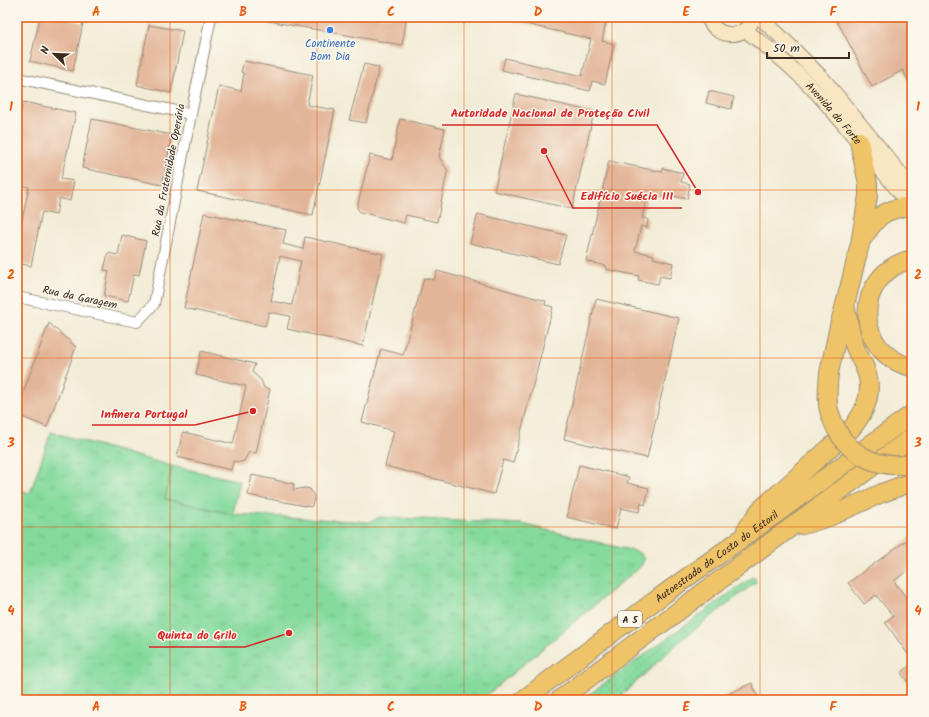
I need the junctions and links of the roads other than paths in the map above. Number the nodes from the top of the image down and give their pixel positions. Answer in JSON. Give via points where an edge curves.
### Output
{"nodes":[{"id":1,"x":211,"y":17,"type":"edge"},
{"id":2,"x":708,"y":17,"type":"edge"},
{"id":3,"x":754,"y":17,"type":"edge"},
{"id":4,"x":759,"y":17,"type":"edge"},
{"id":5,"x":745,"y":30,"type":"junction"},
{"id":6,"x":17,"y":78,"type":"edge"},
{"id":7,"x":190,"y":114,"type":"junction"},
{"id":8,"x":859,"y":142,"type":"junction"},
{"id":9,"x":912,"y":188,"type":"edge"},
{"id":10,"x":912,"y":207,"type":"edge"},
{"id":11,"x":860,"y":244,"type":"junction"},
{"id":12,"x":912,"y":259,"type":"edge"},
{"id":13,"x":17,"y":296,"type":"edge"},
{"id":14,"x":845,"y":305,"type":"junction"},
{"id":15,"x":137,"y":322,"type":"joint"},
{"id":16,"x":912,"y":367,"type":"edge"},
{"id":17,"x":912,"y":414,"type":"edge"},
{"id":18,"x":912,"y":437,"type":"edge"},
{"id":19,"x":912,"y":464,"type":"edge"},
{"id":20,"x":912,"y":482,"type":"edge"},
{"id":21,"x":790,"y":529,"type":"junction"},
{"id":22,"x":739,"y":541,"type":"junction"},
{"id":23,"x":523,"y":700,"type":"edge"},
{"id":24,"x":559,"y":700,"type":"edge"}],
"edges":[{"from":1,"to":7,"type":"street","name":"Rua da Fraternidade Operária"},
{"from":2,"to":5,"type":"street","via":[[715,28],[724,34],[735,34]]},
{"from":3,"to":5,"type":"street"},
{"from":4,"to":9,"type":"street","name":"Avenida do Forte","via":[[824,80]]},
{"from":5,"to":8,"type":"street","name":"Avenida do Forte","via":[[813,89]]},
{"from":6,"to":7,"type":"street"},
{"from":7,"to":15,"type":"street","name":"Rua da Fraternidade Operária","via":[[154,304]]},
{"from":8,"to":10,"type":"street","name":"Avenida do Forte"},
{"from":8,"to":11,"type":"highway","via":[[868,184]]},
{"from":10,"to":11,"type":"highway","via":[[889,211],[880,216],[873,222]]},
{"from":11,"to":14,"type":"highway"},
{"from":12,"to":16,"type":"highway","via":[[895,265],[880,278],[869,297],[867,317],[870,334],[881,350],[897,362]]},
{"from":13,"to":15,"type":"street","name":"Rua da Garagem"},
{"from":14,"to":19,"type":"highway","bridge":true,"via":[[838,326],[830,373],[828,405],[834,424],[845,443],[861,456],[882,464]]},
{"from":14,"to":22,"type":"highway","via":[[852,336],[868,378],[869,390],[861,418],[760,510]]},
{"from":17,"to":22,"type":"highway","name":"Autoestrada da Costa do Estoril","number":"A 5"},
{"from":18,"to":21,"type":"highway","name":"Autoestrada da Costa do Estoril","number":"A 5"},
{"from":20,"to":21,"type":"highway","via":[[829,517]]},
{"from":21,"to":24,"type":"highway","name":"Autoestrada da Costa do Estoril","number":"A 5"},
{"from":22,"to":23,"type":"highway","name":"Autoestrada da Costa do Estoril","number":"A 5"}]}
